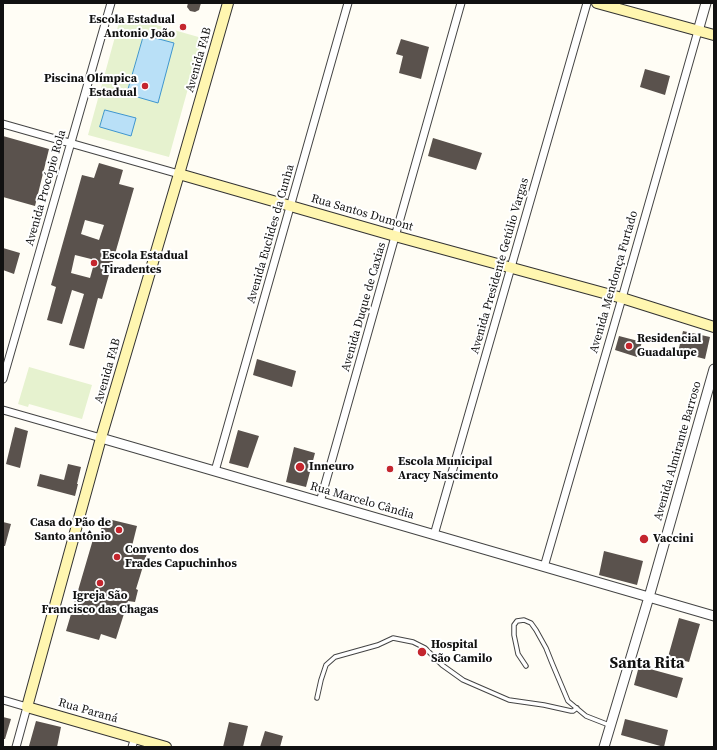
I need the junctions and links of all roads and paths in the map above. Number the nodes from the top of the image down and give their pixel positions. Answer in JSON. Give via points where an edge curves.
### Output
{"nodes":[{"id":1,"x":111,"y":3,"type":"edge"},
{"id":2,"x":228,"y":3,"type":"edge"},
{"id":3,"x":348,"y":3,"type":"edge"},
{"id":4,"x":461,"y":3,"type":"edge"},
{"id":5,"x":587,"y":3,"type":"edge"},
{"id":6,"x":597,"y":3,"type":"edge"},
{"id":7,"x":706,"y":3,"type":"edge"},
{"id":8,"x":698,"y":31,"type":"junction"},
{"id":9,"x":714,"y":35,"type":"edge"},
{"id":10,"x":3,"y":124,"type":"edge"},
{"id":11,"x":70,"y":144,"type":"junction"},
{"id":12,"x":180,"y":174,"type":"junction"},
{"id":13,"x":290,"y":206,"type":"junction"},
{"id":14,"x":395,"y":236,"type":"junction"},
{"id":15,"x":511,"y":268,"type":"junction"},
{"id":16,"x":622,"y":298,"type":"junction"},
{"id":17,"x":714,"y":327,"type":"edge"},
{"id":18,"x":714,"y":369,"type":"edge"},
{"id":19,"x":3,"y":379,"type":"edge"},
{"id":20,"x":3,"y":410,"type":"edge"},
{"id":21,"x":101,"y":438,"type":"junction"},
{"id":22,"x":215,"y":471,"type":"junction"},
{"id":23,"x":320,"y":502,"type":"junction"},
{"id":24,"x":434,"y":535,"type":"junction"},
{"id":25,"x":544,"y":566,"type":"junction"},
{"id":26,"x":648,"y":597,"type":"junction"},
{"id":27,"x":714,"y":616,"type":"edge"},
{"id":28,"x":526,"y":666,"type":"dead end"},
{"id":29,"x":317,"y":698,"type":"dead end"},
{"id":30,"x":3,"y":700,"type":"edge"},
{"id":31,"x":28,"y":707,"type":"junction"},
{"id":32,"x":577,"y":708,"type":"junction"},
{"id":33,"x":610,"y":726,"type":"junction"},
{"id":34,"x":133,"y":742,"type":"edge"},
{"id":35,"x":16,"y":747,"type":"edge"},
{"id":36,"x":166,"y":747,"type":"edge"},
{"id":37,"x":604,"y":747,"type":"edge"}],
"edges":[{"from":1,"to":11,"type":"street","name":"Avenida Procópio Rola"},
{"from":2,"to":12,"type":"main road","name":"Avenida FAB"},
{"from":3,"to":13,"type":"street","name":"Avenida Euclides da Cunha"},
{"from":4,"to":14,"type":"street","name":"Avenida Duque de Caxias"},
{"from":5,"to":15,"type":"street","name":"Avenida Presidente Getúlio Vargas"},
{"from":6,"to":8,"type":"main road"},
{"from":7,"to":8,"type":"street","name":"Avenida Mendonça Furtado"},
{"from":8,"to":9,"type":"main road"},
{"from":8,"to":16,"type":"street","name":"Avenida Mendonça Furtado"},
{"from":10,"to":11,"type":"street","name":"Rua Santos Dumont"},
{"from":11,"to":12,"type":"street","name":"Rua Santos Dumont"},
{"from":11,"to":19,"type":"street","name":"Avenida Procópio Rola"},
{"from":12,"to":13,"type":"main road","name":"Rua Santos Dumont"},
{"from":12,"to":21,"type":"main road","name":"Avenida FAB"},
{"from":13,"to":14,"type":"main road","name":"Rua Santos Dumont"},
{"from":13,"to":22,"type":"street","name":"Avenida Euclides da Cunha"},
{"from":14,"to":15,"type":"main road","name":"Rua Santos Dumont"},
{"from":14,"to":23,"type":"street","name":"Avenida Duque de Caxias"},
{"from":15,"to":16,"type":"main road","name":"Rua Santos Dumont"},
{"from":15,"to":24,"type":"street","name":"Avenida Presidente Getúlio Vargas"},
{"from":16,"to":17,"type":"main road","name":"Rua Santos Dumont"},
{"from":16,"to":25,"type":"street","name":"Avenida Mendonça Furtado"},
{"from":18,"to":26,"type":"street","name":"Avenida Almirante Barroso"},
{"from":20,"to":21,"type":"street","name":"Rua Marcelo Cândia"},
{"from":21,"to":22,"type":"street","name":"Rua Marcelo Cândia"},
{"from":21,"to":31,"type":"main road","name":"Avenida FAB"},
{"from":22,"to":23,"type":"street","name":"Rua Marcelo Cândia"},
{"from":23,"to":24,"type":"street","name":"Rua Marcelo Cândia"},
{"from":24,"to":25,"type":"street","name":"Rua Marcelo Cândia"},
{"from":25,"to":26,"type":"street","name":"Rua Marcelo Cândia"},
{"from":26,"to":27,"type":"street","name":"Rua Marcelo Cândia"},
{"from":26,"to":33,"type":"street","name":"Avenida Almirante Barroso"},
{"from":28,"to":32,"type":"lane","via":[[518,654],[514,635],[514,625],[517,621],[524,620],[536,630],[568,701]]},
{"from":29,"to":32,"type":"lane","via":[[326,665],[335,657],[393,638],[413,642],[425,648],[442,665],[463,680],[509,700],[570,711]]},
{"from":30,"to":31,"type":"street","name":"Rua Paraná"},
{"from":31,"to":34,"type":"main road","name":"Rua Paraná"},
{"from":31,"to":35,"type":"street","name":"Avenida FAB"},
{"from":32,"to":33,"type":"lane","via":[[586,716]]},
{"from":33,"to":37,"type":"street","name":"Avenida Almirante Barroso"},
{"from":34,"to":36,"type":"main road","name":"Rua Paraná"}]}
